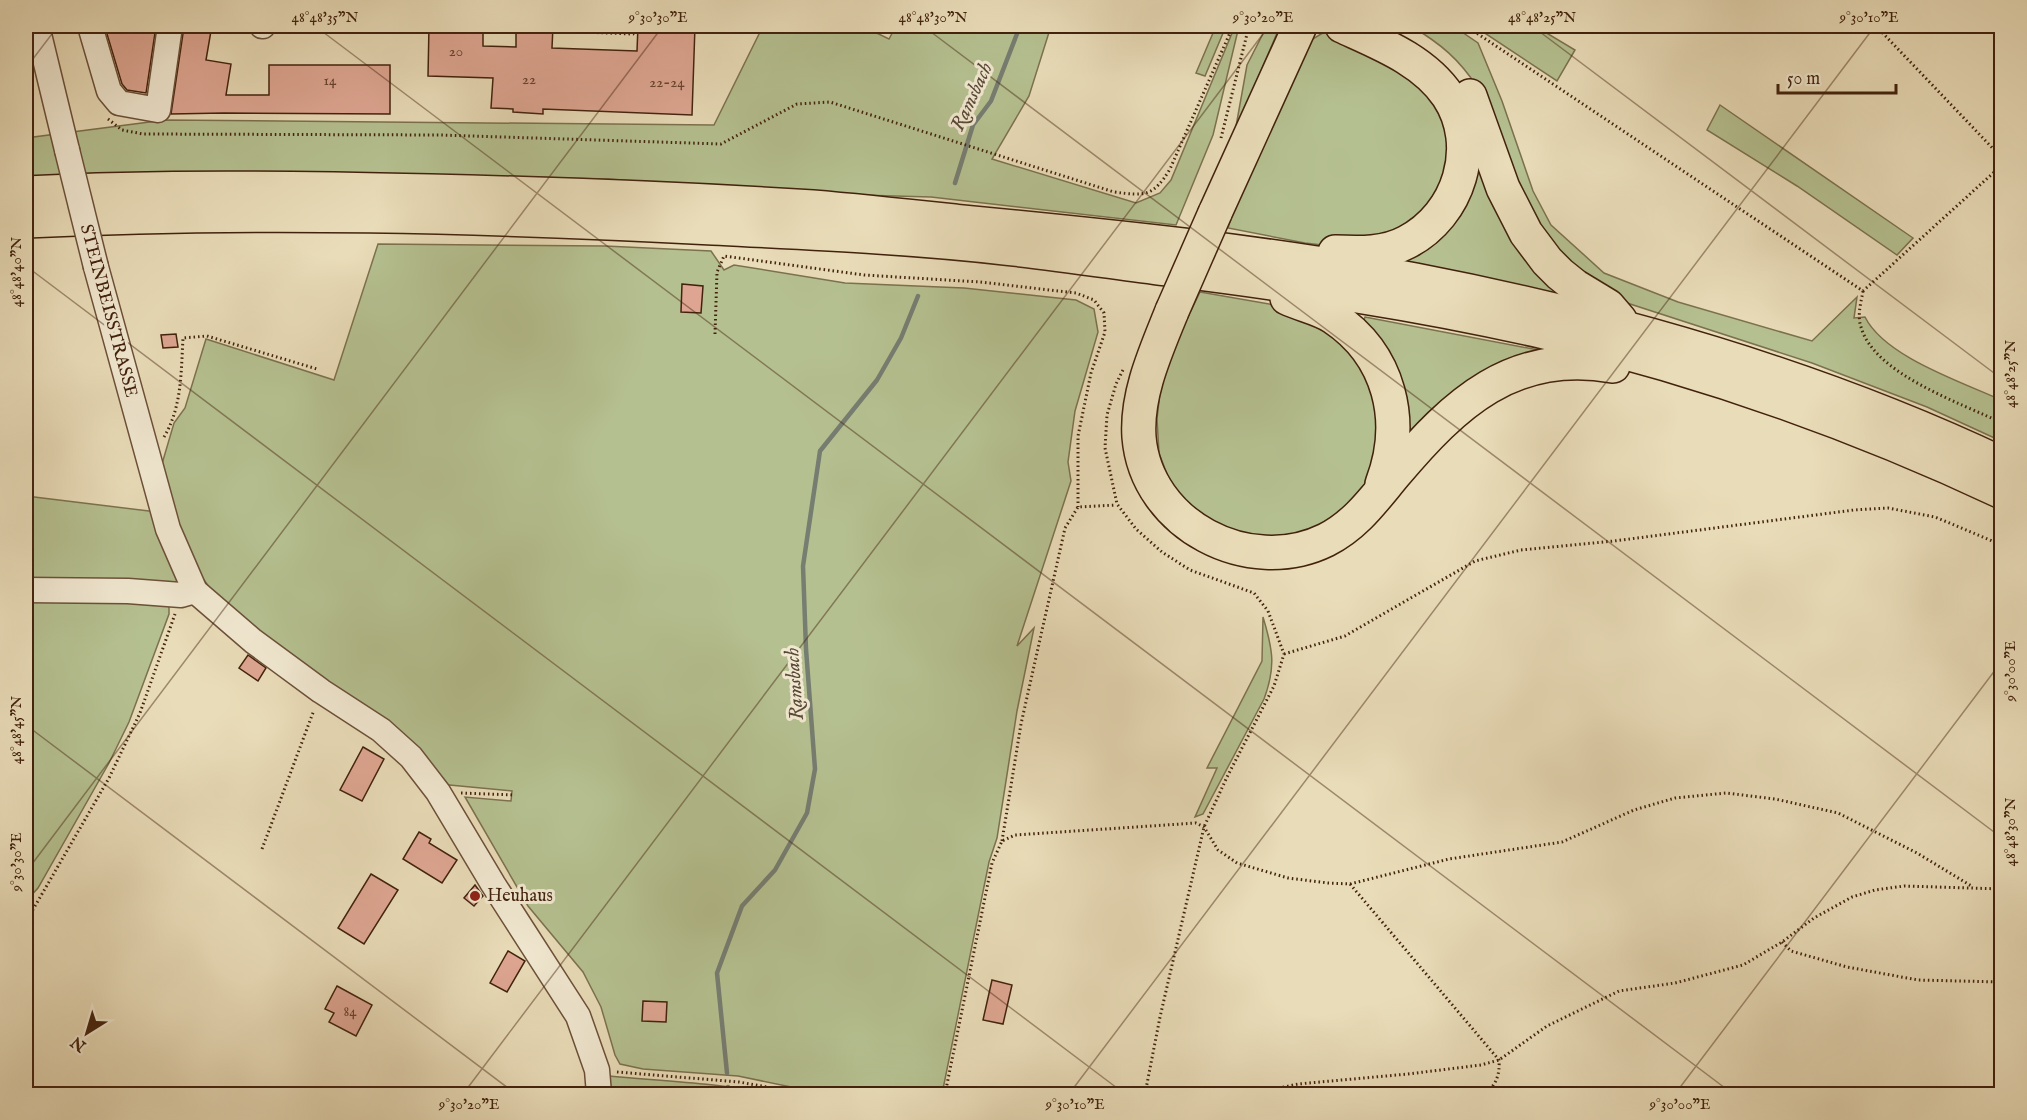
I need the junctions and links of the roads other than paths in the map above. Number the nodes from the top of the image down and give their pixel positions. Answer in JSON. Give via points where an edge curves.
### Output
{"nodes":[{"id":1,"x":37,"y":26,"type":"edge"},
{"id":2,"x":90,"y":26,"type":"edge"},
{"id":3,"x":170,"y":26,"type":"edge"},
{"id":4,"x":1300,"y":26,"type":"edge"},
{"id":5,"x":1342,"y":26,"type":"edge"},
{"id":6,"x":1392,"y":26,"type":"edge"},
{"id":7,"x":26,"y":193,"type":"edge"},
{"id":8,"x":26,"y":221,"type":"edge"},
{"id":9,"x":1295,"y":260,"type":"junction"},
{"id":10,"x":1260,"y":281,"type":"junction"},
{"id":11,"x":1624,"y":326,"type":"junction"},
{"id":12,"x":1715,"y":379,"type":"junction"},
{"id":13,"x":2001,"y":464,"type":"edge"},
{"id":14,"x":2001,"y":492,"type":"edge"},
{"id":15,"x":1374,"y":498,"type":"junction"},
{"id":16,"x":26,"y":590,"type":"edge"},
{"id":17,"x":188,"y":593,"type":"junction"},
{"id":18,"x":599,"y":1095,"type":"edge"}],
"edges":[{"from":1,"to":17,"type":"street","name":"STEINBEISSTRASSE","bridge":true,"via":[[96,267]]},
{"from":2,"to":3,"type":"street","via":[[109,91],[119,103],[158,110]]},
{"from":4,"to":15,"type":"highway","bridge":true,"via":[[1172,311],[1143,392],[1139,438],[1147,471],[1175,514],[1217,542],[1249,551],[1281,552],[1312,546],[1353,522]]},
{"from":5,"to":9,"type":"highway","via":[[1401,54],[1434,79],[1459,118],[1462,171],[1447,207],[1406,243],[1365,253],[1324,251]]},
{"from":6,"to":11,"type":"highway","via":[[1423,44],[1458,76],[1469,94],[1511,206],[1535,247],[1575,286],[1608,306]]},
{"from":7,"to":9,"type":"highway","via":[[104,189],[349,189],[562,194],[816,208],[1068,232]]},
{"from":8,"to":10,"type":"highway","via":[[116,216],[345,214],[562,220],[1001,248]]},
{"from":9,"to":11,"type":"highway","via":[[1412,279]]},
{"from":10,"to":12,"type":"highway","via":[[1405,303],[1543,332]]},
{"from":10,"to":15,"type":"highway","via":[[1346,326],[1378,366],[1390,399],[1394,433],[1388,467]]},
{"from":11,"to":13,"type":"highway","via":[[1836,395]]},
{"from":12,"to":14,"type":"highway","via":[[1829,418]]},
{"from":12,"to":15,"type":"highway","via":[[1682,381],[1595,362],[1557,363],[1522,372],[1486,387],[1457,408]]},
{"from":16,"to":17,"type":"street"},
{"from":17,"to":18,"type":"street","via":[[381,730],[411,757],[438,792],[578,1016],[597,1070]]}]}
